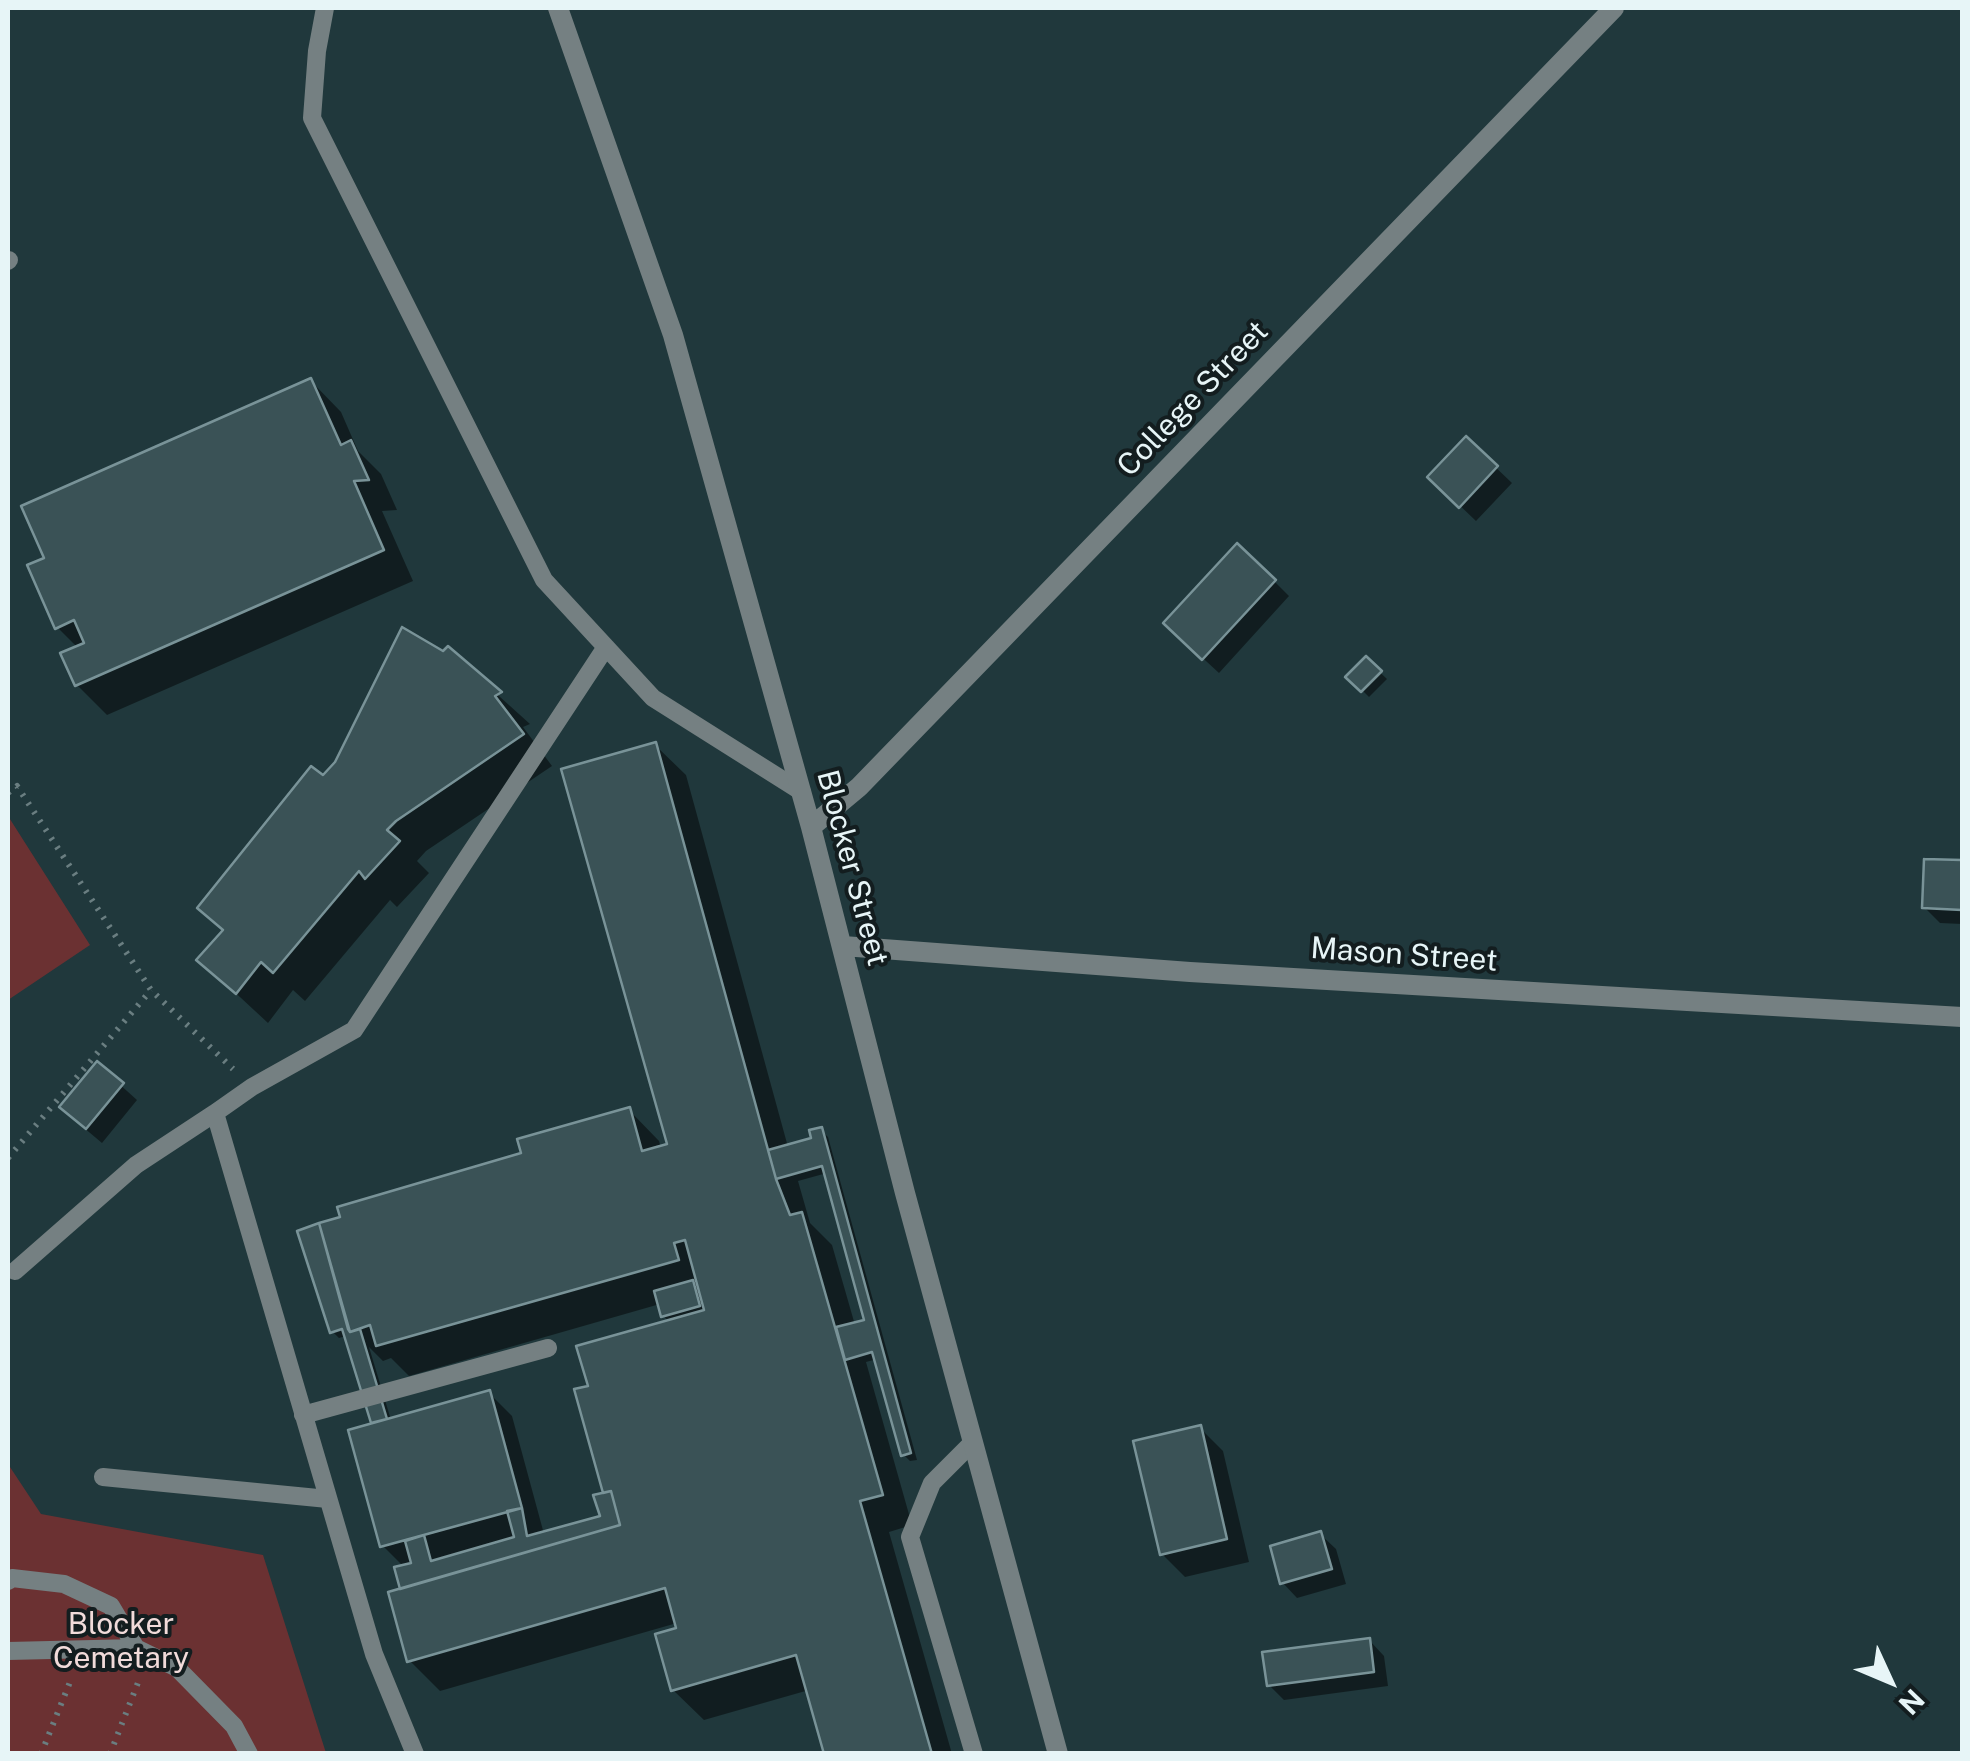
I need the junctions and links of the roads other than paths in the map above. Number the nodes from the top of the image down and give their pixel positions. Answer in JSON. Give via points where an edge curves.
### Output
{"nodes":[{"id":1,"x":325,"y":8,"type":"edge"},
{"id":2,"x":558,"y":8,"type":"edge"},
{"id":3,"x":1614,"y":8,"type":"edge"},
{"id":4,"x":606,"y":647,"type":"junction"},
{"id":5,"x":802,"y":792,"type":"junction"},
{"id":6,"x":811,"y":826,"type":"junction"},
{"id":7,"x":843,"y":946,"type":"junction"},
{"id":8,"x":1962,"y":1017,"type":"edge"},
{"id":9,"x":214,"y":1113,"type":"junction"},
{"id":10,"x":16,"y":1271,"type":"dead end"},
{"id":11,"x":548,"y":1348,"type":"dead end"},
{"id":12,"x":303,"y":1414,"type":"junction"},
{"id":13,"x":973,"y":1442,"type":"junction"},
{"id":14,"x":104,"y":1476,"type":"dead end"},
{"id":15,"x":328,"y":1499,"type":"junction"},
{"id":16,"x":8,"y":1581,"type":"edge"},
{"id":17,"x":8,"y":1651,"type":"edge"},
{"id":18,"x":142,"y":1651,"type":"junction"},
{"id":19,"x":249,"y":1754,"type":"edge"},
{"id":20,"x":416,"y":1754,"type":"edge"},
{"id":21,"x":974,"y":1754,"type":"edge"},
{"id":22,"x":1058,"y":1754,"type":"edge"}],
"edges":[{"from":1,"to":4,"type":"lane","via":[[312,118],[544,580]]},
{"from":2,"to":5,"type":"street","name":"Blocker Street","via":[[673,335]]},
{"from":3,"to":6,"type":"street","name":"College Street","via":[[873,773]]},
{"from":4,"to":5,"type":"lane","via":[[653,698]]},
{"from":4,"to":9,"type":"lane","via":[[354,1030]]},
{"from":5,"to":6,"type":"street","name":"Blocker Street"},
{"from":6,"to":7,"type":"street","name":"Blocker Street"},
{"from":7,"to":8,"type":"street","name":"Mason Street"},
{"from":7,"to":13,"type":"street","name":"Blocker Street"},
{"from":9,"to":10,"type":"lane","via":[[136,1165]]},
{"from":9,"to":12,"type":"lane"},
{"from":11,"to":12,"type":"lane"},
{"from":12,"to":15,"type":"lane"},
{"from":13,"to":21,"type":"lane","via":[[932,1483],[910,1537]]},
{"from":13,"to":22,"type":"street","name":"Blocker Street"},
{"from":14,"to":15,"type":"lane"},
{"from":15,"to":20,"type":"lane","via":[[374,1654]]},
{"from":16,"to":18,"type":"lane","via":[[64,1584],[111,1606]]},
{"from":17,"to":18,"type":"lane"},
{"from":18,"to":19,"type":"lane","via":[[177,1668],[234,1726]]}]}
